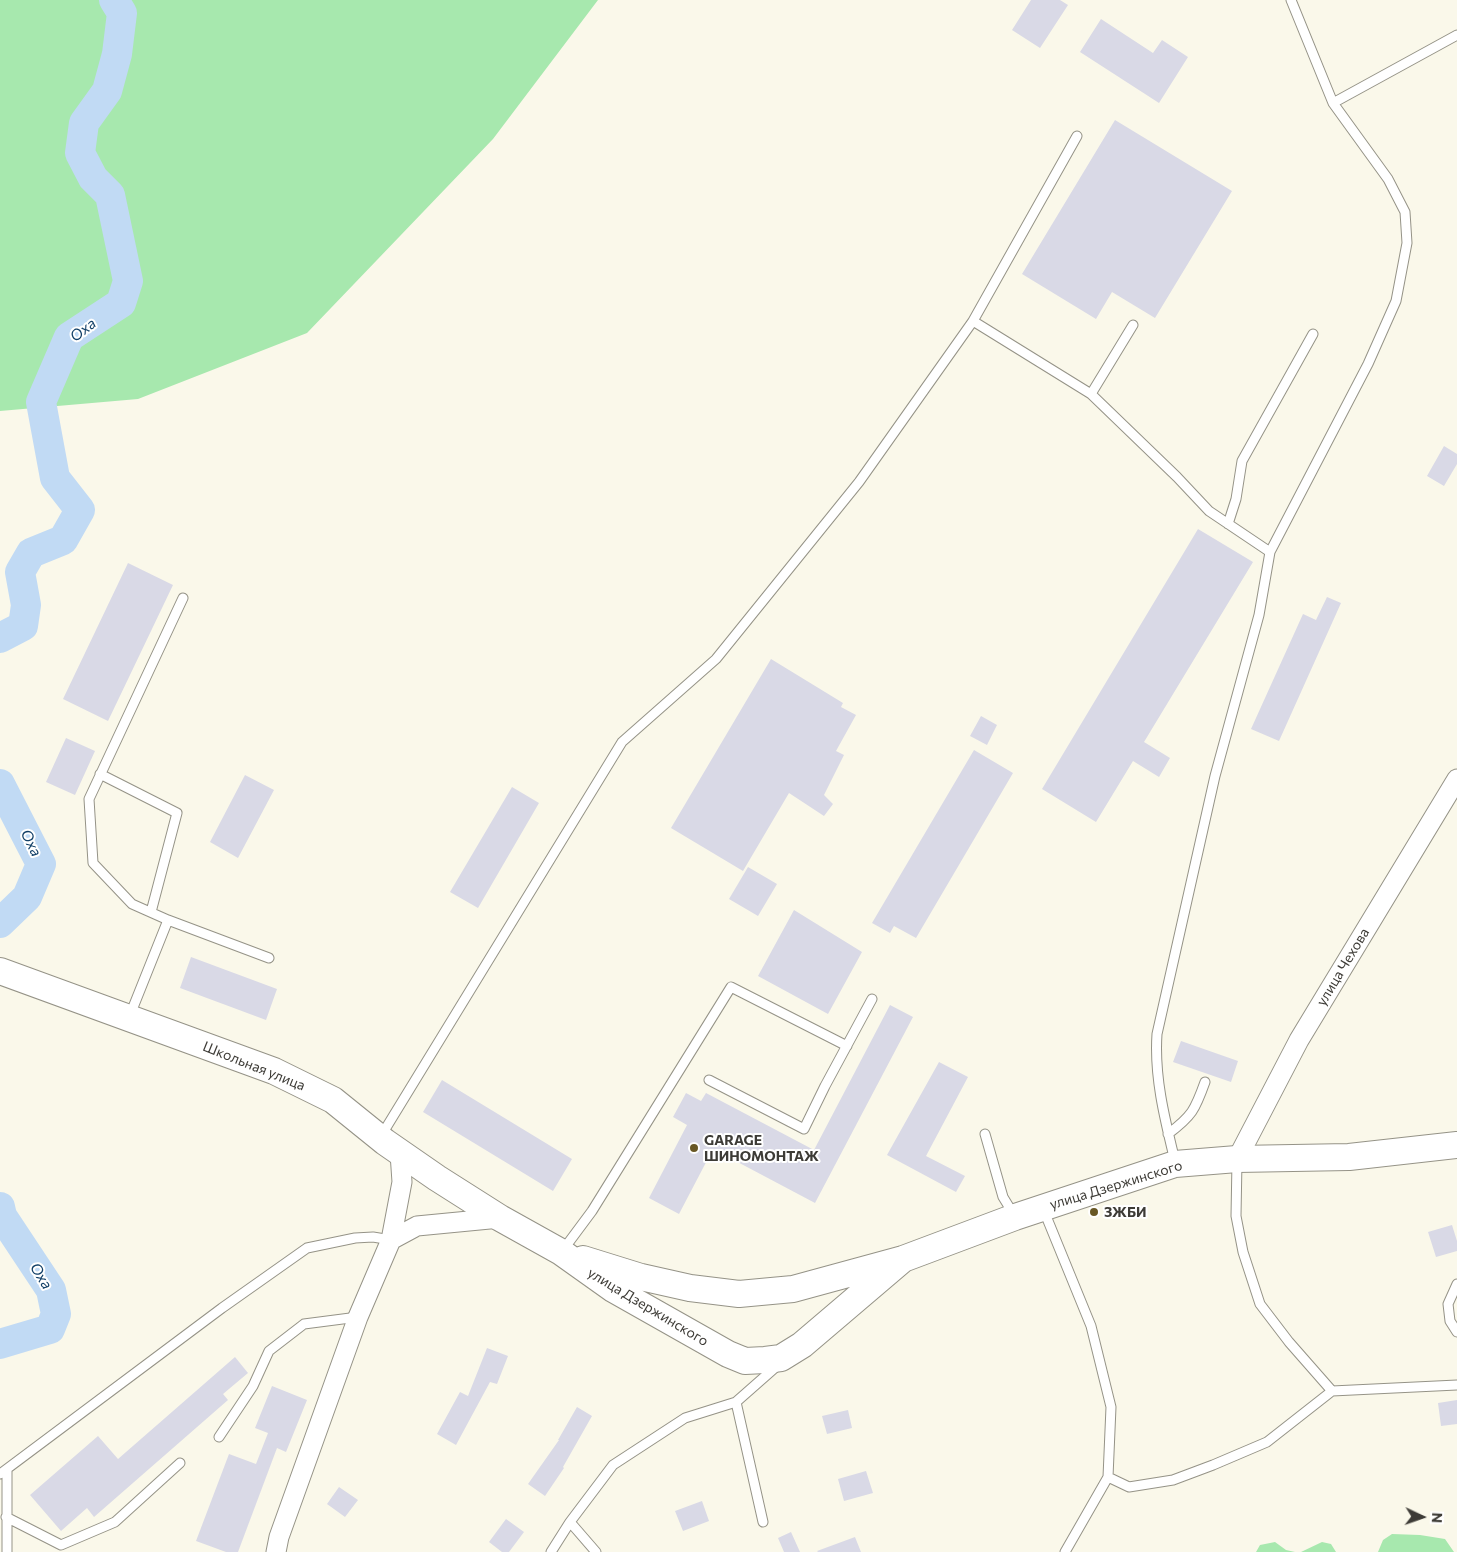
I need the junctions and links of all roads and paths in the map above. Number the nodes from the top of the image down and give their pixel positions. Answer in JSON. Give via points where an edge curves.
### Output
{"nodes":[{"id":1,"x":1291,"y":0,"type":"edge"},
{"id":2,"x":1457,"y":36,"type":"edge"},
{"id":3,"x":1332,"y":103,"type":"junction"},
{"id":4,"x":1077,"y":136,"type":"dead end"},
{"id":5,"x":973,"y":321,"type":"junction"},
{"id":6,"x":1132,"y":325,"type":"dead end"},
{"id":7,"x":1313,"y":334,"type":"dead end"},
{"id":8,"x":1091,"y":394,"type":"junction"},
{"id":9,"x":1228,"y":524,"type":"junction"},
{"id":10,"x":1270,"y":552,"type":"junction"},
{"id":11,"x":183,"y":598,"type":"dead end"},
{"id":12,"x":100,"y":774,"type":"junction"},
{"id":13,"x":1457,"y":779,"type":"edge"},
{"id":14,"x":151,"y":912,"type":"junction"},
{"id":15,"x":168,"y":920,"type":"junction"},
{"id":16,"x":269,"y":958,"type":"dead end"},
{"id":17,"x":4,"y":972,"type":"edge"},
{"id":18,"x":872,"y":999,"type":"dead end"},
{"id":19,"x":129,"y":1018,"type":"junction"},
{"id":20,"x":847,"y":1046,"type":"junction"},
{"id":21,"x":709,"y":1080,"type":"dead end"},
{"id":22,"x":1205,"y":1082,"type":"dead end"},
{"id":23,"x":985,"y":1134,"type":"dead end"},
{"id":24,"x":1168,"y":1134,"type":"junction"},
{"id":25,"x":390,"y":1145,"type":"junction"},
{"id":26,"x":1457,"y":1145,"type":"edge"},
{"id":27,"x":1237,"y":1159,"type":"junction"},
{"id":28,"x":1175,"y":1164,"type":"junction"},
{"id":29,"x":1043,"y":1208,"type":"junction"},
{"id":30,"x":1016,"y":1217,"type":"junction"},
{"id":31,"x":500,"y":1218,"type":"junction"},
{"id":32,"x":391,"y":1240,"type":"junction"},
{"id":33,"x":561,"y":1252,"type":"junction"},
{"id":34,"x":903,"y":1259,"type":"junction"},
{"id":35,"x":1457,"y":1284,"type":"edge"},
{"id":36,"x":358,"y":1317,"type":"junction"},
{"id":37,"x":1457,"y":1332,"type":"edge"},
{"id":38,"x":802,"y":1345,"type":"junction"},
{"id":39,"x":1457,"y":1386,"type":"edge"},
{"id":40,"x":1332,"y":1391,"type":"junction"},
{"id":41,"x":736,"y":1402,"type":"junction"},
{"id":42,"x":219,"y":1437,"type":"dead end"},
{"id":43,"x":180,"y":1463,"type":"dead end"},
{"id":44,"x":3,"y":1472,"type":"edge"},
{"id":45,"x":1108,"y":1477,"type":"junction"},
{"id":46,"x":6,"y":1517,"type":"junction"},
{"id":47,"x":570,"y":1522,"type":"junction"},
{"id":48,"x":763,"y":1522,"type":"dead end"},
{"id":49,"x":7,"y":1552,"type":"edge"},
{"id":50,"x":276,"y":1552,"type":"edge"},
{"id":51,"x":551,"y":1552,"type":"edge"},
{"id":52,"x":596,"y":1552,"type":"edge"},
{"id":53,"x":1065,"y":1552,"type":"edge"}],
"edges":[{"from":1,"to":3,"type":"lane"},
{"from":2,"to":3,"type":"lane"},
{"from":3,"to":10,"type":"lane","via":[[1388,179],[1405,212],[1407,243],[1396,301],[1368,364]]},
{"from":4,"to":5,"type":"lane"},
{"from":5,"to":8,"type":"lane"},
{"from":5,"to":25,"type":"lane","via":[[859,482],[716,659],[622,742]]},
{"from":6,"to":8,"type":"lane"},
{"from":7,"to":9,"type":"lane","via":[[1242,461]]},
{"from":8,"to":9,"type":"lane","via":[[1209,511]]},
{"from":9,"to":10,"type":"lane"},
{"from":10,"to":24,"type":"lane","via":[[1259,615],[1215,776],[1157,1034],[1156,1053]]},
{"from":11,"to":12,"type":"lane"},
{"from":12,"to":14,"type":"lane","via":[[88,799],[93,863],[132,904]]},
{"from":12,"to":14,"type":"lane","via":[[177,813]]},
{"from":13,"to":27,"type":"street","name":"улица Чехова","via":[[1299,1040]]},
{"from":14,"to":15,"type":"lane"},
{"from":15,"to":16,"type":"lane"},
{"from":15,"to":19,"type":"lane"},
{"from":17,"to":19,"type":"street","name":"Школьная улица"},
{"from":18,"to":20,"type":"lane"},
{"from":19,"to":25,"type":"street","name":"Школьная улица","via":[[274,1071],[332,1100]]},
{"from":20,"to":21,"type":"lane","via":[[804,1129]]},
{"from":20,"to":33,"type":"lane","via":[[731,987],[592,1211]]},
{"from":22,"to":24,"type":"lane","via":[[1188,1118]]},
{"from":23,"to":30,"type":"lane","via":[[1003,1197]]},
{"from":24,"to":28,"type":"lane"},
{"from":25,"to":31,"type":"street","name":"Школьная улица"},
{"from":25,"to":32,"type":"street","via":[[402,1182]]},
{"from":26,"to":27,"type":"street","name":"улица Дзержинского","via":[[1349,1158]]},
{"from":27,"to":28,"type":"street","name":"улица Дзержинского"},
{"from":27,"to":40,"type":"lane","via":[[1236,1216],[1243,1252],[1260,1304]]},
{"from":28,"to":29,"type":"street","name":"улица Дзержинского"},
{"from":29,"to":30,"type":"street","name":"улица Дзержинского"},
{"from":29,"to":45,"type":"lane","via":[[1091,1326],[1111,1407]]},
{"from":30,"to":34,"type":"street","name":"улица Дзержинского"},
{"from":31,"to":32,"type":"street","via":[[417,1226]]},
{"from":31,"to":33,"type":"street","name":"Школьная улица"},
{"from":32,"to":36,"type":"street"},
{"from":32,"to":44,"type":"lane","via":[[355,1238],[307,1248]]},
{"from":33,"to":34,"type":"street","name":"улица Дзержинского","via":[[641,1278],[739,1294],[793,1289]]},
{"from":33,"to":38,"type":"street","name":"улица Дзержинского","via":[[613,1289],[744,1361],[781,1358]]},
{"from":34,"to":38,"type":"street","name":"улица Дзержинского"},
{"from":35,"to":37,"type":"lane","via":[[1448,1304],[1450,1320]]},
{"from":36,"to":42,"type":"lane","via":[[304,1324],[269,1350],[253,1386]]},
{"from":36,"to":50,"type":"street"},
{"from":38,"to":41,"type":"lane"},
{"from":39,"to":40,"type":"lane"},
{"from":40,"to":45,"type":"lane","via":[[1267,1442],[1213,1465],[1173,1480],[1129,1487]]},
{"from":41,"to":47,"type":"lane","via":[[685,1418],[613,1466]]},
{"from":41,"to":48,"type":"lane"},
{"from":43,"to":46,"type":"lane","via":[[115,1522],[61,1545]]},
{"from":44,"to":46,"type":"lane"},
{"from":45,"to":53,"type":"lane"},
{"from":46,"to":49,"type":"lane"},
{"from":47,"to":51,"type":"lane"},
{"from":47,"to":52,"type":"lane"}]}
